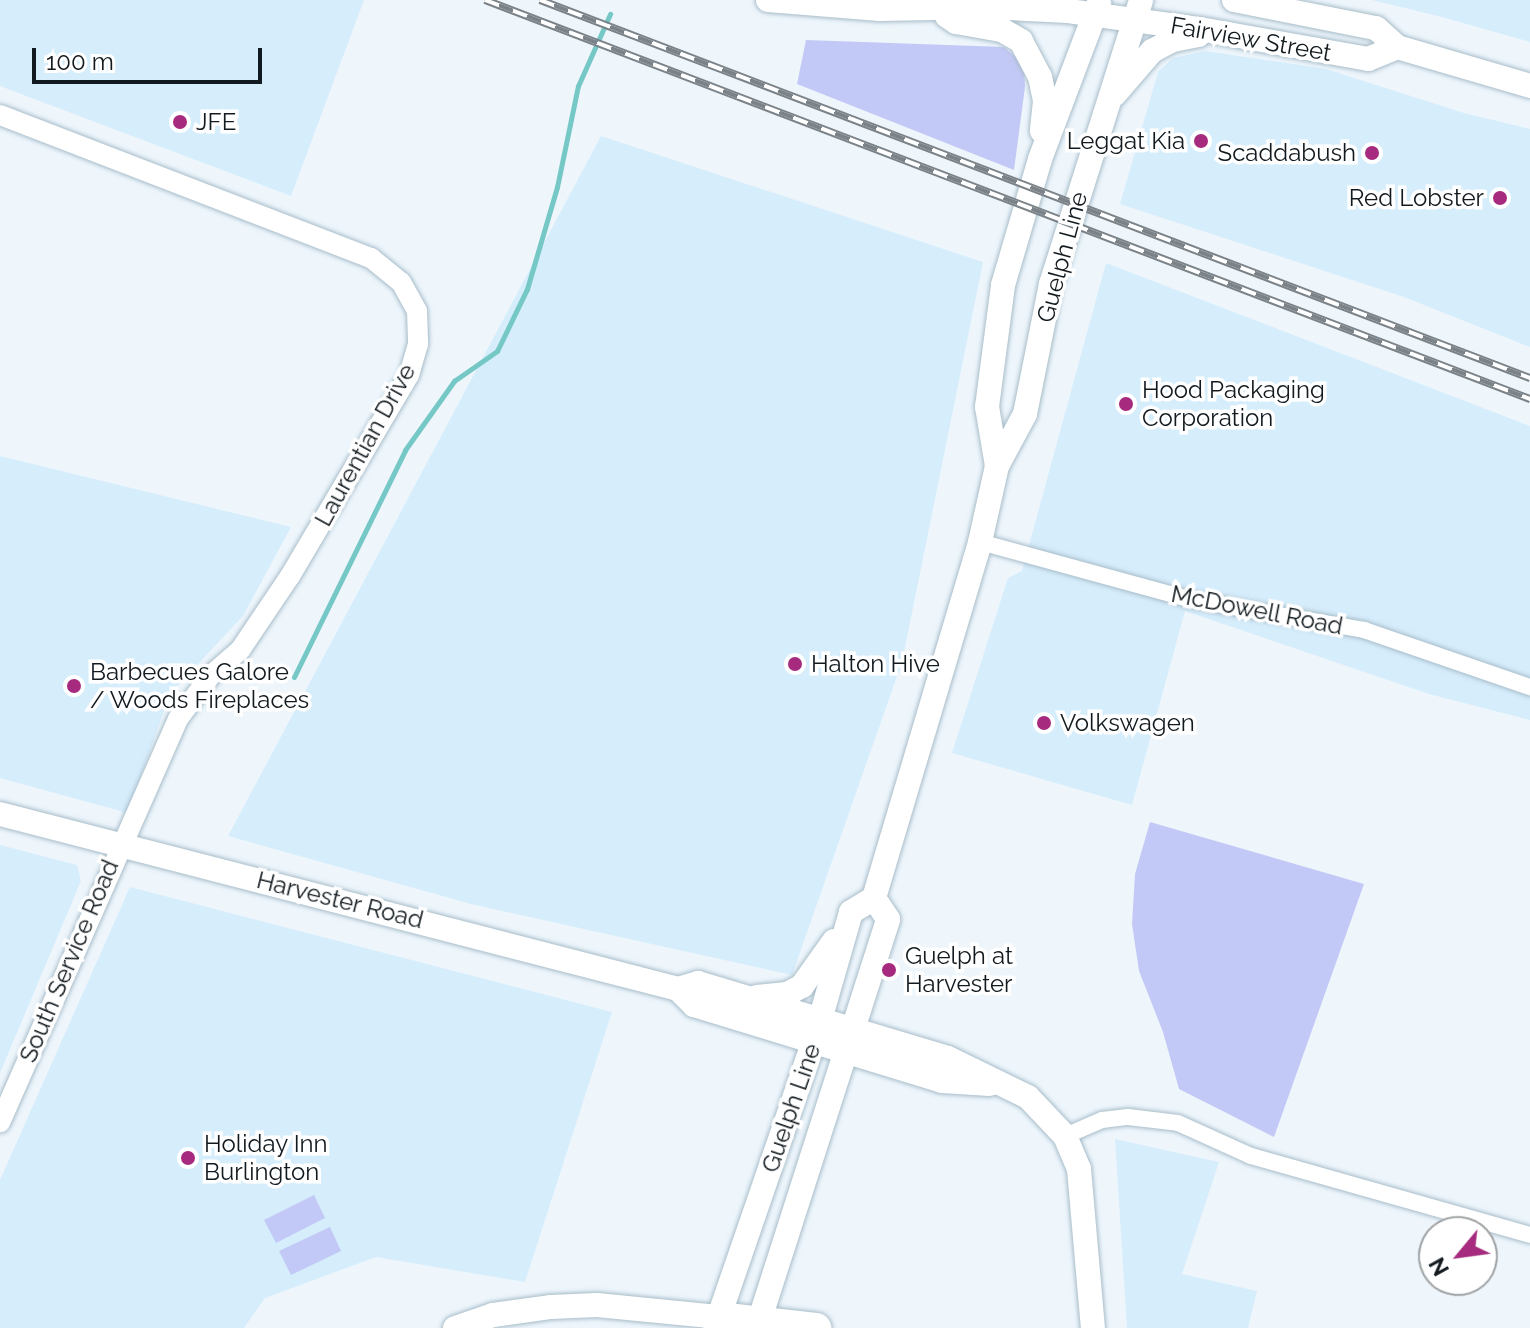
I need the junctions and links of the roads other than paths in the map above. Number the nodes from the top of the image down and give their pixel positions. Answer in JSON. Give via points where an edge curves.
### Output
{"nodes":[{"id":1,"x":768,"y":0,"type":"edge"},
{"id":2,"x":1236,"y":0,"type":"edge"},
{"id":3,"x":1097,"y":7,"type":"edge"},
{"id":4,"x":935,"y":8,"type":"junction"},
{"id":5,"x":1137,"y":10,"type":"edge"},
{"id":6,"x":1222,"y":33,"type":"junction"},
{"id":7,"x":1397,"y":47,"type":"junction"},
{"id":8,"x":1530,"y":86,"type":"edge"},
{"id":9,"x":1109,"y":102,"type":"junction"},
{"id":10,"x":0,"y":115,"type":"edge"},
{"id":11,"x":1040,"y":159,"type":"junction"},
{"id":12,"x":997,"y":466,"type":"junction"},
{"id":13,"x":980,"y":542,"type":"junction"},
{"id":14,"x":1530,"y":687,"type":"edge"},
{"id":15,"x":0,"y":814,"type":"edge"},
{"id":16,"x":119,"y":845,"type":"junction"},
{"id":17,"x":874,"y":898,"type":"junction"},
{"id":18,"x":851,"y":912,"type":"junction"},
{"id":19,"x":678,"y":989,"type":"junction"},
{"id":20,"x":739,"y":996,"type":"junction"},
{"id":21,"x":817,"y":1031,"type":"junction"},
{"id":22,"x":849,"y":1040,"type":"junction"},
{"id":23,"x":0,"y":1122,"type":"edge"},
{"id":24,"x":1065,"y":1136,"type":"junction"},
{"id":25,"x":1530,"y":1235,"type":"edge"},
{"id":26,"x":717,"y":1322,"type":"edge"},
{"id":27,"x":759,"y":1324,"type":"edge"},
{"id":28,"x":455,"y":1328,"type":"edge"},
{"id":29,"x":816,"y":1328,"type":"edge"},
{"id":30,"x":1093,"y":1328,"type":"edge"}],
"edges":[{"from":1,"to":4,"type":"main road","name":"Fairview Street"},
{"from":2,"to":7,"type":"main road","name":"Fairview Street","via":[[1376,28]]},
{"from":3,"to":4,"type":"main road","name":"Fairview Street"},
{"from":3,"to":5,"type":"main road","name":"Fairview Street"},
{"from":3,"to":11,"type":"main road","name":"Guelph Line"},
{"from":4,"to":11,"type":"main road","via":[[956,22],[1002,30],[1030,52],[1045,101]]},
{"from":5,"to":6,"type":"main road","name":"Fairview Street"},
{"from":5,"to":9,"type":"main road","name":"Guelph Line"},
{"from":6,"to":7,"type":"main road","name":"Fairview Street","via":[[1368,59]]},
{"from":6,"to":9,"type":"main road","via":[[1173,40],[1152,51]]},
{"from":7,"to":8,"type":"main road","name":"Fairview Street"},
{"from":9,"to":12,"type":"main road","name":"Guelph Line","via":[[1051,284],[1025,414]]},
{"from":10,"to":16,"type":"street","name":"Laurentian Drive","via":[[371,258],[401,282],[417,311],[418,344],[409,375],[253,634],[211,675],[178,719]]},
{"from":11,"to":12,"type":"main road","name":"Guelph Line","via":[[1003,285],[987,407]]},
{"from":12,"to":13,"type":"main road","name":"Guelph Line"},
{"from":13,"to":14,"type":"street","name":"McDowell Road","via":[[1188,599],[1364,630]]},
{"from":13,"to":17,"type":"main road","name":"Guelph Line"},
{"from":15,"to":16,"type":"main road","name":"Harvester Road"},
{"from":16,"to":19,"type":"main road","name":"Harvester Road"},
{"from":16,"to":23,"type":"street","name":"South Service Road"},
{"from":17,"to":18,"type":"main road"},
{"from":17,"to":22,"type":"main road","name":"Guelph Line","via":[[888,919]]},
{"from":18,"to":20,"type":"main road","via":[[802,986],[770,998]]},
{"from":18,"to":21,"type":"main road","name":"Guelph Line"},
{"from":19,"to":20,"type":"main road","name":"Harvester Road","via":[[698,983]]},
{"from":19,"to":21,"type":"main road","name":"Harvester Road","via":[[694,1005]]},
{"from":20,"to":21,"type":"main road","name":"Harvester Road"},
{"from":21,"to":22,"type":"main road","name":"Harvester Road"},
{"from":21,"to":26,"type":"main road","name":"Guelph Line"},
{"from":22,"to":24,"type":"main road","name":"Harvester Road","via":[[948,1058],[1028,1097]]},
{"from":22,"to":27,"type":"main road","name":"Guelph Line"},
{"from":24,"to":25,"type":"street","via":[[1102,1120],[1152,1117],[1251,1156]]},
{"from":24,"to":30,"type":"main road","via":[[1079,1169]]},
{"from":26,"to":27,"type":"highway"},
{"from":26,"to":28,"type":"main road","via":[[597,1305],[493,1315]]},
{"from":27,"to":29,"type":"highway"}]}
